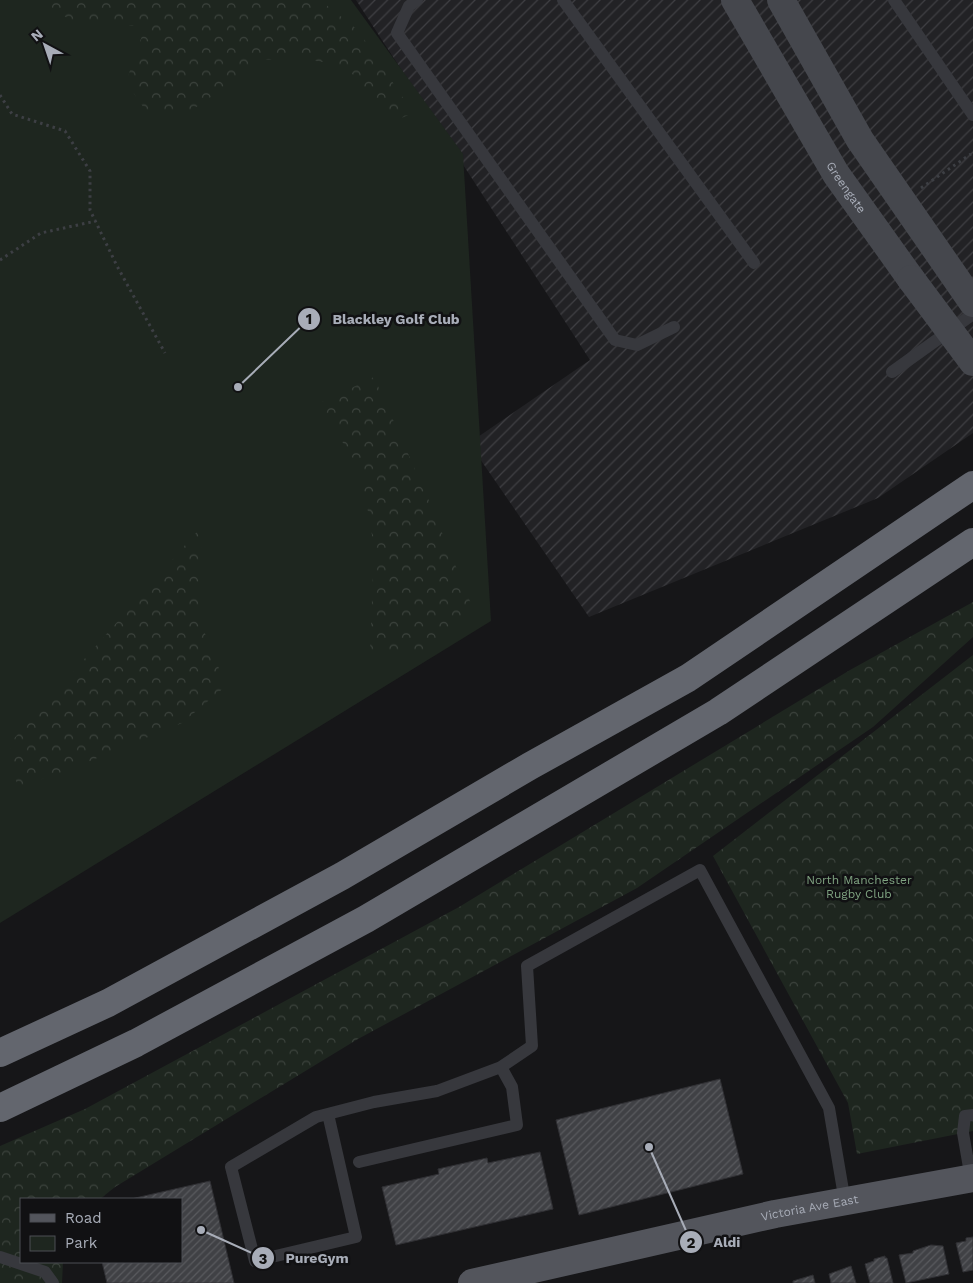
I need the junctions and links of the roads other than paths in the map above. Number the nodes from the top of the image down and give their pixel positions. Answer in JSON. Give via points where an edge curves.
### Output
{"nodes":[{"id":1,"x":417,"y":0,"type":"edge"},
{"id":2,"x":563,"y":0,"type":"edge"},
{"id":3,"x":735,"y":0,"type":"edge"},
{"id":4,"x":781,"y":0,"type":"edge"},
{"id":5,"x":894,"y":0,"type":"edge"},
{"id":6,"x":973,"y":115,"type":"edge"},
{"id":7,"x":754,"y":263,"type":"dead end"},
{"id":8,"x":973,"y":303,"type":"edge"},
{"id":9,"x":973,"y":314,"type":"edge"},
{"id":10,"x":674,"y":327,"type":"dead end"},
{"id":11,"x":973,"y":362,"type":"edge"},
{"id":12,"x":892,"y":372,"type":"dead end"},
{"id":13,"x":973,"y":485,"type":"edge"},
{"id":14,"x":973,"y":542,"type":"edge"},
{"id":15,"x":0,"y":1053,"type":"edge"},
{"id":16,"x":501,"y":1067,"type":"junction"},
{"id":17,"x":0,"y":1108,"type":"edge"},
{"id":18,"x":328,"y":1114,"type":"junction"},
{"id":19,"x":973,"y":1115,"type":"edge"},
{"id":20,"x":359,"y":1162,"type":"dead end"},
{"id":21,"x":972,"y":1179,"type":"edge"},
{"id":22,"x":845,"y":1202,"type":"junction"},
{"id":23,"x":0,"y":1257,"type":"edge"},
{"id":24,"x":53,"y":1283,"type":"edge"},
{"id":25,"x":472,"y":1283,"type":"edge"}],
"edges":[{"from":1,"to":10,"type":"lane","via":[[409,6],[398,33],[615,340],[637,345]]},
{"from":2,"to":7,"type":"lane"},
{"from":3,"to":11,"type":"main road","name":"Greengate","bridge":true,"via":[[836,174]]},
{"from":4,"to":8,"type":"main road","via":[[860,140]]},
{"from":5,"to":6,"type":"lane"},
{"from":9,"to":12,"type":"lane"},
{"from":13,"to":15,"type":"highway","via":[[688,678],[342,876],[108,1003]]},
{"from":14,"to":17,"type":"highway","via":[[718,712],[366,919],[136,1044]]},
{"from":16,"to":18,"type":"lane","via":[[437,1091]]},
{"from":16,"to":20,"type":"lane","via":[[512,1087],[517,1125]]},
{"from":16,"to":22,"type":"lane","via":[[532,1046],[527,966],[700,870],[829,1108]]},
{"from":18,"to":18,"type":"lane","via":[[316,1117],[231,1167],[255,1261],[356,1237]]},
{"from":19,"to":21,"type":"lane","via":[[965,1116],[964,1133]]},
{"from":21,"to":22,"type":"main road","name":"Victoria Ave East"},
{"from":22,"to":25,"type":"main road","name":"Victoria Ave East","via":[[775,1214]]},
{"from":23,"to":24,"type":"lane","via":[[44,1272]]}]}
